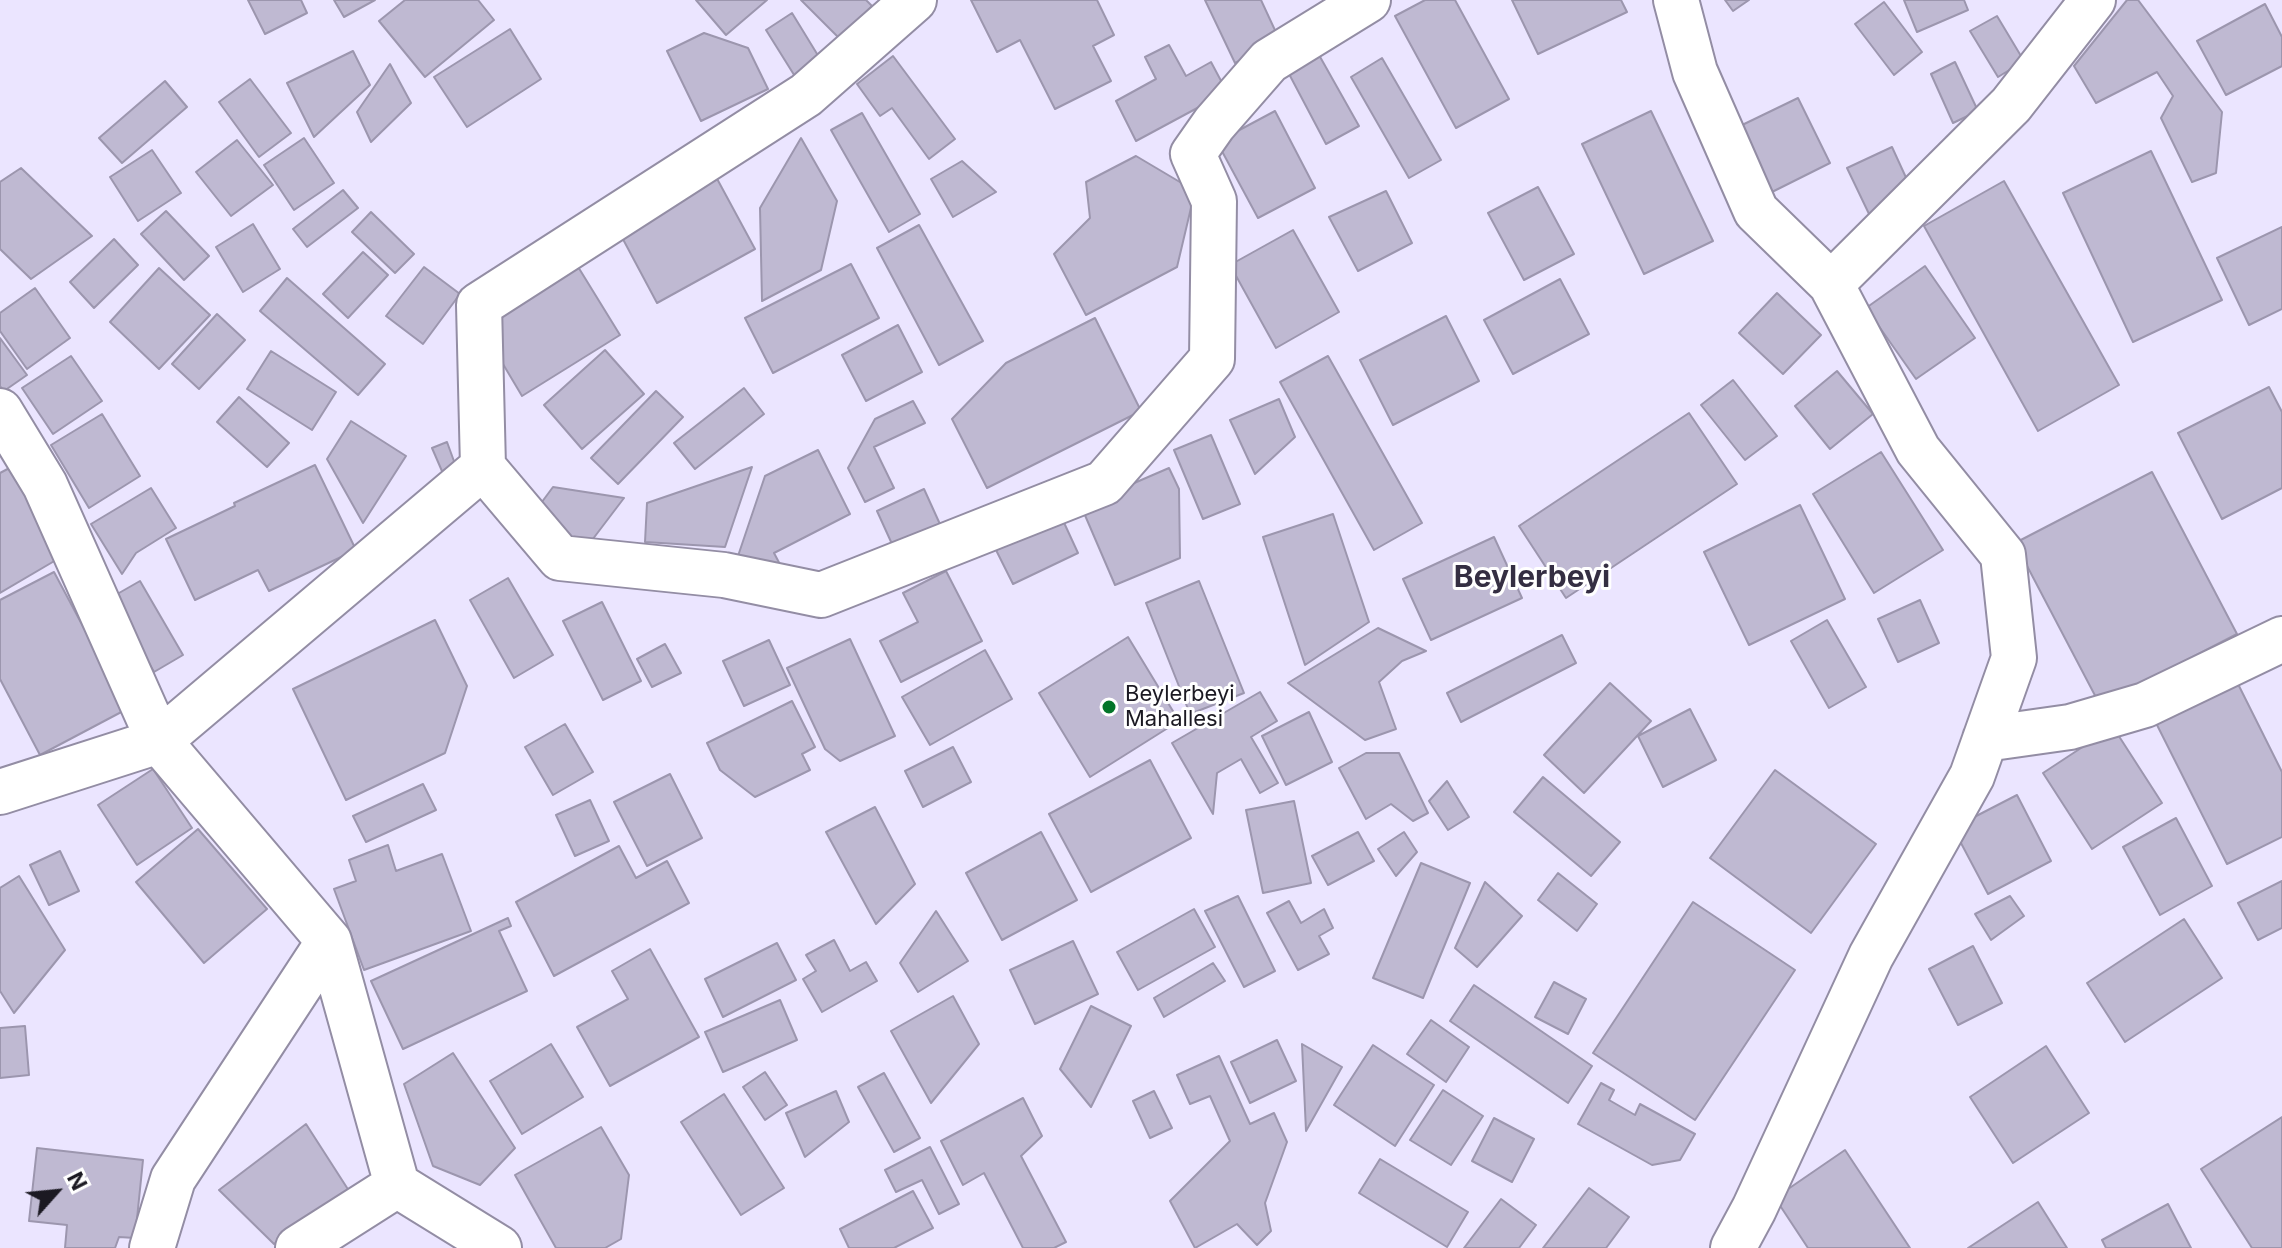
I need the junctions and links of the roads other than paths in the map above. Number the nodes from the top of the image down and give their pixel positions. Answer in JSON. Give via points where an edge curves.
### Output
{"nodes":[{"id":1,"x":914,"y":0,"type":"edge"},
{"id":2,"x":1368,"y":0,"type":"edge"},
{"id":3,"x":1676,"y":0,"type":"edge"},
{"id":4,"x":2093,"y":0,"type":"edge"},
{"id":5,"x":1831,"y":284,"type":"junction"},
{"id":6,"x":0,"y":411,"type":"edge"},
{"id":7,"x":483,"y":467,"type":"junction"},
{"id":8,"x":2282,"y":639,"type":"edge"},
{"id":9,"x":1985,"y":739,"type":"junction"},
{"id":10,"x":159,"y":741,"type":"junction"},
{"id":11,"x":0,"y":792,"type":"edge"},
{"id":12,"x":329,"y":941,"type":"junction"},
{"id":13,"x":397,"y":1185,"type":"junction"},
{"id":14,"x":152,"y":1248,"type":"edge"},
{"id":15,"x":298,"y":1248,"type":"edge"},
{"id":16,"x":499,"y":1248,"type":"edge"},
{"id":17,"x":1733,"y":1248,"type":"edge"}],
"edges":[{"from":1,"to":7,"type":"street","via":[[806,95],[479,305]]},
{"from":2,"to":7,"type":"street","via":[[1269,61],[1193,154],[1214,201],[1212,359],[1104,483],[821,595],[724,575],[560,558]]},
{"from":3,"to":5,"type":"street","via":[[1695,72],[1756,211]]},
{"from":4,"to":5,"type":"street","via":[[2011,105]]},
{"from":5,"to":9,"type":"street","via":[[1918,450],[2003,555],[2014,658]]},
{"from":6,"to":10,"type":"street","via":[[45,485]]},
{"from":7,"to":10,"type":"street"},
{"from":8,"to":9,"type":"street","via":[[2145,705],[2070,727]]},
{"from":9,"to":17,"type":"street","via":[[1972,776],[1871,956]]},
{"from":10,"to":11,"type":"street"},
{"from":10,"to":12,"type":"street"},
{"from":12,"to":13,"type":"street"},
{"from":12,"to":14,"type":"street","via":[[173,1179]]},
{"from":13,"to":15,"type":"street"},
{"from":13,"to":16,"type":"street"}]}
